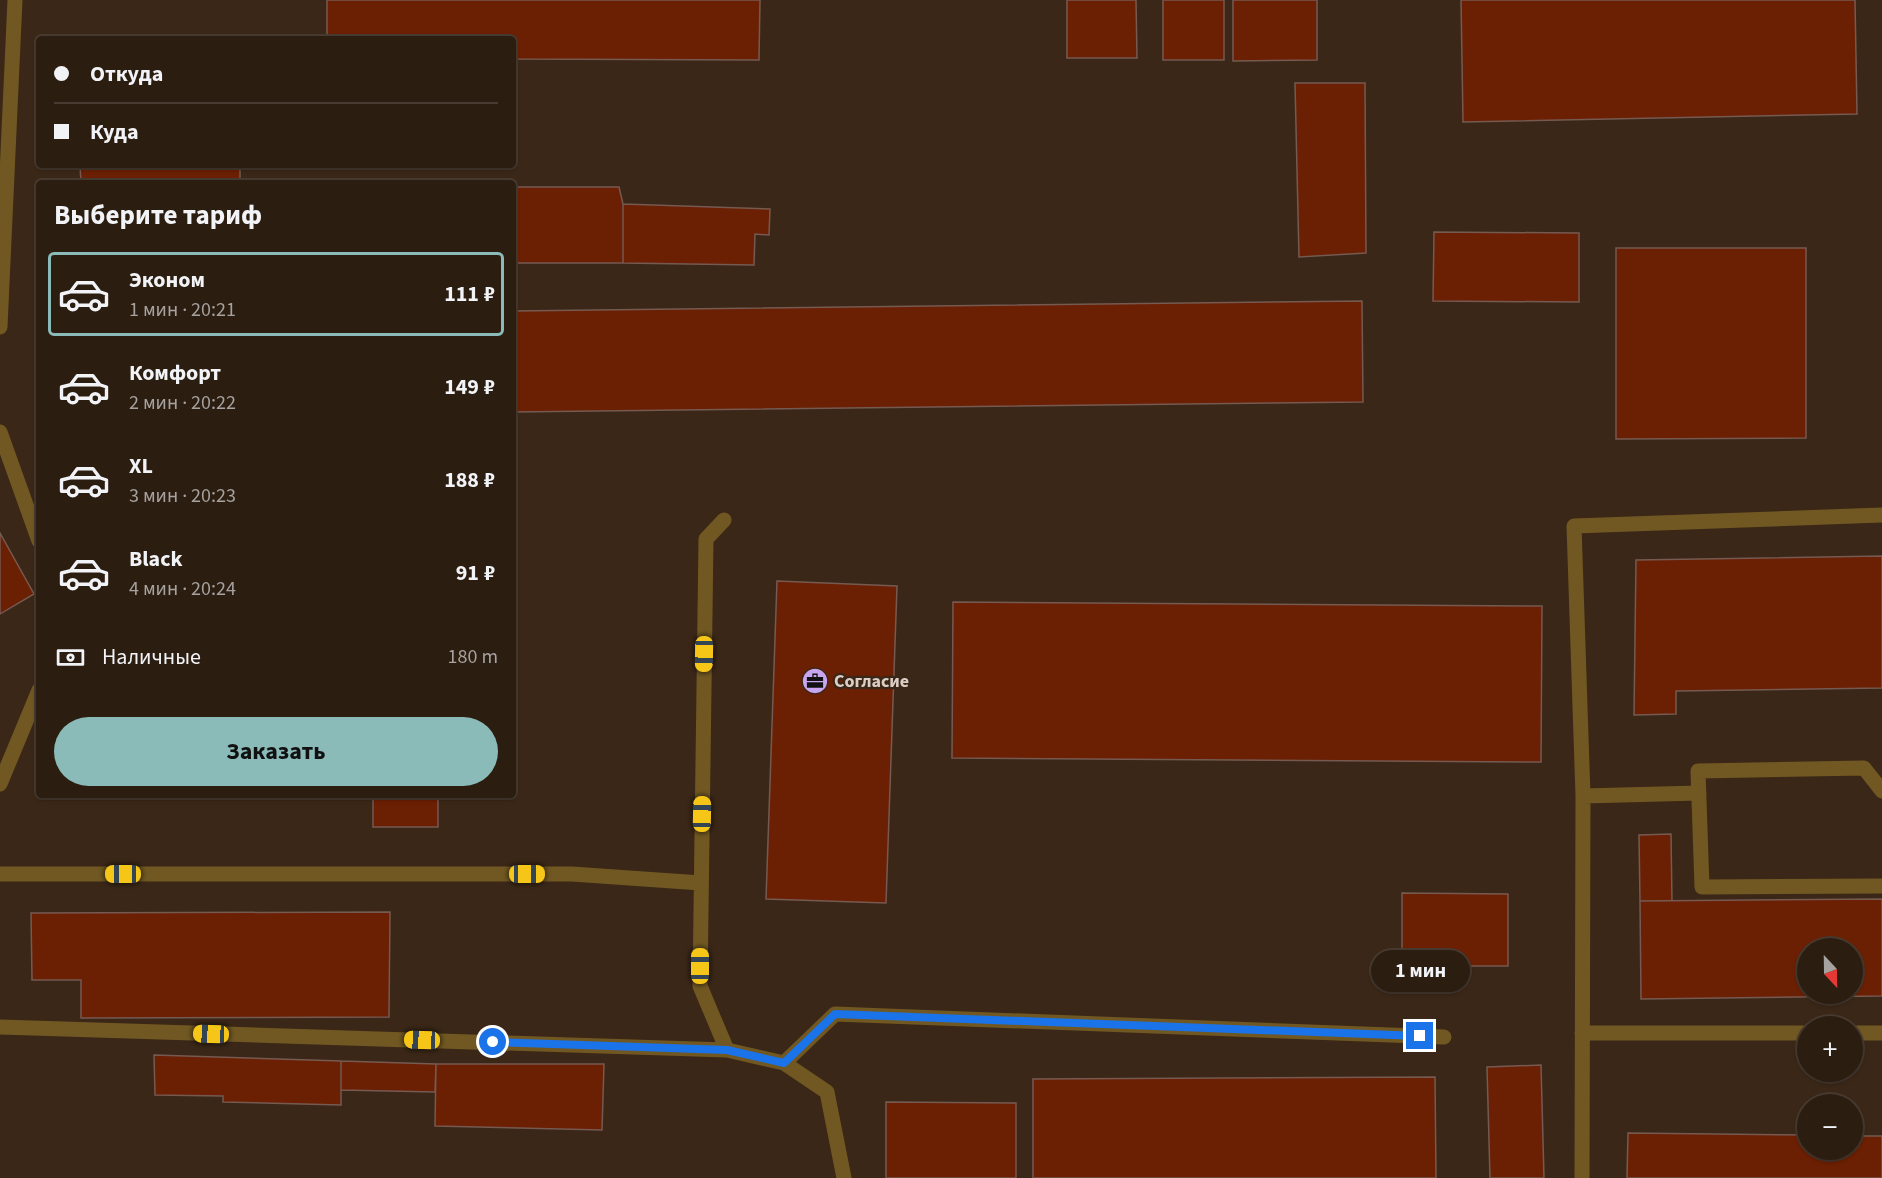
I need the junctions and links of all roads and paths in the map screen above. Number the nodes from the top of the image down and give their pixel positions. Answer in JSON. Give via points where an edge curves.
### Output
{"nodes":[{"id":1,"x":15,"y":0,"type":"edge"},
{"id":2,"x":0,"y":327,"type":"edge"},
{"id":3,"x":0,"y":432,"type":"edge"},
{"id":4,"x":1882,"y":515,"type":"edge"},
{"id":5,"x":724,"y":520,"type":"dead end"},
{"id":6,"x":36,"y":533,"type":"edge"},
{"id":7,"x":36,"y":697,"type":"edge"},
{"id":8,"x":0,"y":784,"type":"edge"},
{"id":9,"x":1882,"y":791,"type":"edge"},
{"id":10,"x":1699,"y":793,"type":"junction"},
{"id":11,"x":1583,"y":795,"type":"junction"},
{"id":12,"x":0,"y":874,"type":"edge"},
{"id":13,"x":701,"y":883,"type":"junction"},
{"id":14,"x":1882,"y":886,"type":"edge"},
{"id":15,"x":0,"y":1027,"type":"edge"},
{"id":16,"x":1582,"y":1033,"type":"junction"},
{"id":17,"x":1797,"y":1033,"type":"edge"},
{"id":18,"x":1863,"y":1033,"type":"edge"},
{"id":19,"x":1882,"y":1033,"type":"edge"},
{"id":20,"x":1444,"y":1036,"type":"dead end"},
{"id":21,"x":727,"y":1050,"type":"junction"},
{"id":22,"x":784,"y":1063,"type":"junction"},
{"id":23,"x":844,"y":1178,"type":"edge"},
{"id":24,"x":1582,"y":1178,"type":"edge"}],
"edges":[{"from":1,"to":2,"type":"lane"},
{"from":3,"to":6,"type":"lane"},
{"from":4,"to":11,"type":"lane","via":[[1574,526]]},
{"from":5,"to":13,"type":"lane","via":[[706,539]]},
{"from":7,"to":8,"type":"lane"},
{"from":9,"to":10,"type":"lane","via":[[1864,768],[1698,771]]},
{"from":10,"to":11,"type":"lane"},
{"from":10,"to":14,"type":"lane","via":[[1702,887]]},
{"from":11,"to":16,"type":"lane"},
{"from":12,"to":13,"type":"lane","via":[[572,874]]},
{"from":13,"to":21,"type":"lane","via":[[700,987]]},
{"from":15,"to":21,"type":"lane"},
{"from":16,"to":17,"type":"lane"},
{"from":16,"to":24,"type":"lane"},
{"from":18,"to":19,"type":"lane"},
{"from":20,"to":22,"type":"lane","via":[[835,1014]]},
{"from":21,"to":22,"type":"lane"},
{"from":22,"to":23,"type":"lane","via":[[827,1092]]}]}
